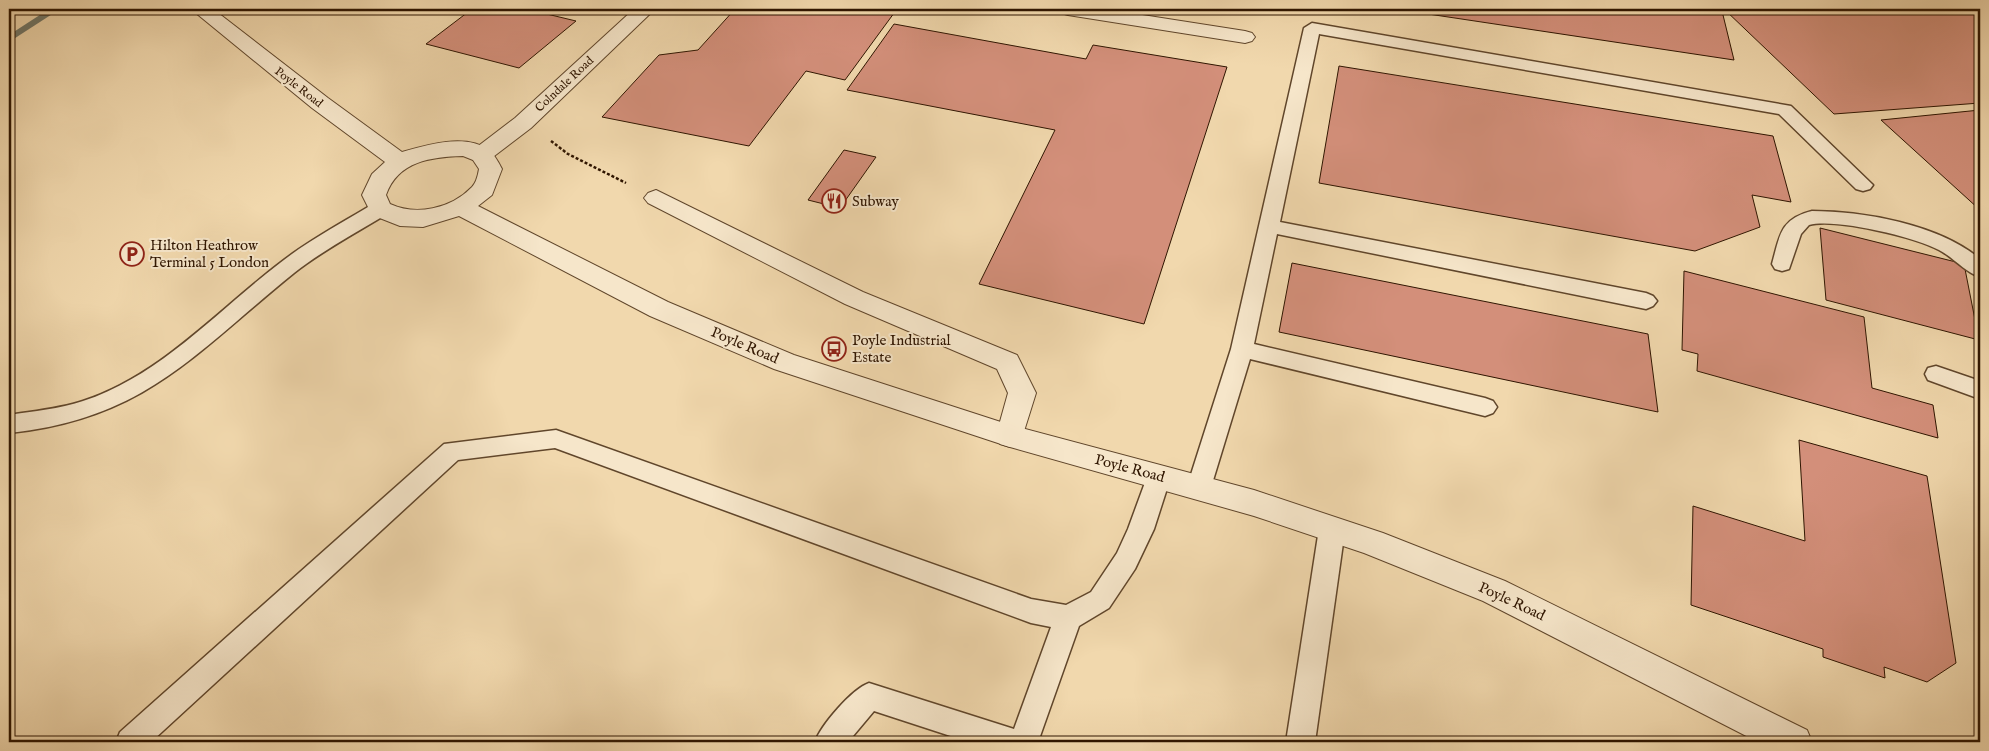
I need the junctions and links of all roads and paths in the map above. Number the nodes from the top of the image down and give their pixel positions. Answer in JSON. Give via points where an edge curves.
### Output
{"nodes":[{"id":1,"x":201,"y":9,"type":"edge"},
{"id":2,"x":644,"y":9,"type":"edge"},
{"id":3,"x":1068,"y":9,"type":"edge"},
{"id":4,"x":1122,"y":13,"type":"edge"},
{"id":5,"x":1245,"y":37,"type":"dead end"},
{"id":6,"x":523,"y":123,"type":"junction"},
{"id":7,"x":481,"y":155,"type":"junction"},
{"id":8,"x":400,"y":162,"type":"junction"},
{"id":9,"x":1862,"y":185,"type":"dead end"},
{"id":10,"x":656,"y":198,"type":"joint"},
{"id":11,"x":461,"y":207,"type":"junction"},
{"id":12,"x":380,"y":209,"type":"junction"},
{"id":13,"x":1269,"y":226,"type":"junction"},
{"id":14,"x":1782,"y":264,"type":"dead end"},
{"id":15,"x":1980,"y":270,"type":"edge"},
{"id":16,"x":1646,"y":301,"type":"dead end"},
{"id":17,"x":1242,"y":349,"type":"junction"},
{"id":18,"x":1936,"y":374,"type":"dead end"},
{"id":19,"x":1980,"y":390,"type":"edge"},
{"id":20,"x":1485,"y":407,"type":"dead end"},
{"id":21,"x":9,"y":424,"type":"edge"},
{"id":22,"x":1010,"y":436,"type":"junction"},
{"id":23,"x":1158,"y":476,"type":"junction"},
{"id":24,"x":1199,"y":487,"type":"junction"},
{"id":25,"x":1332,"y":529,"type":"junction"},
{"id":26,"x":1068,"y":618,"type":"junction"},
{"id":27,"x":130,"y":742,"type":"edge"},
{"id":28,"x":829,"y":742,"type":"edge"},
{"id":29,"x":1011,"y":742,"type":"edge"},
{"id":30,"x":1024,"y":742,"type":"edge"},
{"id":31,"x":1300,"y":742,"type":"edge"},
{"id":32,"x":1794,"y":742,"type":"edge"}],
"edges":[{"from":1,"to":8,"type":"street","name":"Poyle Road","via":[[320,104]]},
{"from":2,"to":6,"type":"street","name":"Colndale Road"},
{"from":3,"to":4,"type":"street"},
{"from":4,"to":5,"type":"street"},
{"from":6,"to":7,"type":"street","name":"Colndale Road"},
{"from":6,"to":10,"type":"path","via":[[568,154]]},
{"from":7,"to":8,"type":"street","via":[[465,149],[432,150]]},
{"from":7,"to":11,"type":"street","via":[[491,169],[484,190]]},
{"from":8,"to":12,"type":"street","via":[[382,178],[374,195]]},
{"from":9,"to":13,"type":"lane","via":[[1785,110],[1312,28]]},
{"from":10,"to":22,"type":"street","via":[[854,298],[1007,362],[1022,393]]},
{"from":11,"to":12,"type":"street","via":[[423,219],[400,218]]},
{"from":11,"to":22,"type":"street","name":"Poyle Road","via":[[659,309],[784,362]]},
{"from":12,"to":21,"type":"lane","via":[[289,267],[151,377],[101,404],[53,418]]},
{"from":13,"to":16,"type":"lane"},
{"from":13,"to":17,"type":"lane"},
{"from":14,"to":15,"type":"lane","via":[[1790,238],[1801,220],[1812,216],[1862,222],[1940,242],[1970,259]]},
{"from":17,"to":20,"type":"lane"},
{"from":17,"to":24,"type":"lane"},
{"from":18,"to":19,"type":"lane"},
{"from":22,"to":23,"type":"street","name":"Poyle Road"},
{"from":23,"to":24,"type":"street","name":"Poyle Road"},
{"from":23,"to":26,"type":"lane","via":[[1126,561],[1100,600]]},
{"from":24,"to":25,"type":"street","name":"Poyle Road"},
{"from":25,"to":31,"type":"lane"},
{"from":25,"to":32,"type":"street","name":"Poyle Road","via":[[1494,591]]},
{"from":26,"to":27,"type":"lane","via":[[1031,612],[556,439],[452,451]]},
{"from":26,"to":30,"type":"lane"},
{"from":28,"to":29,"type":"lane","via":[[869,696]]}]}
